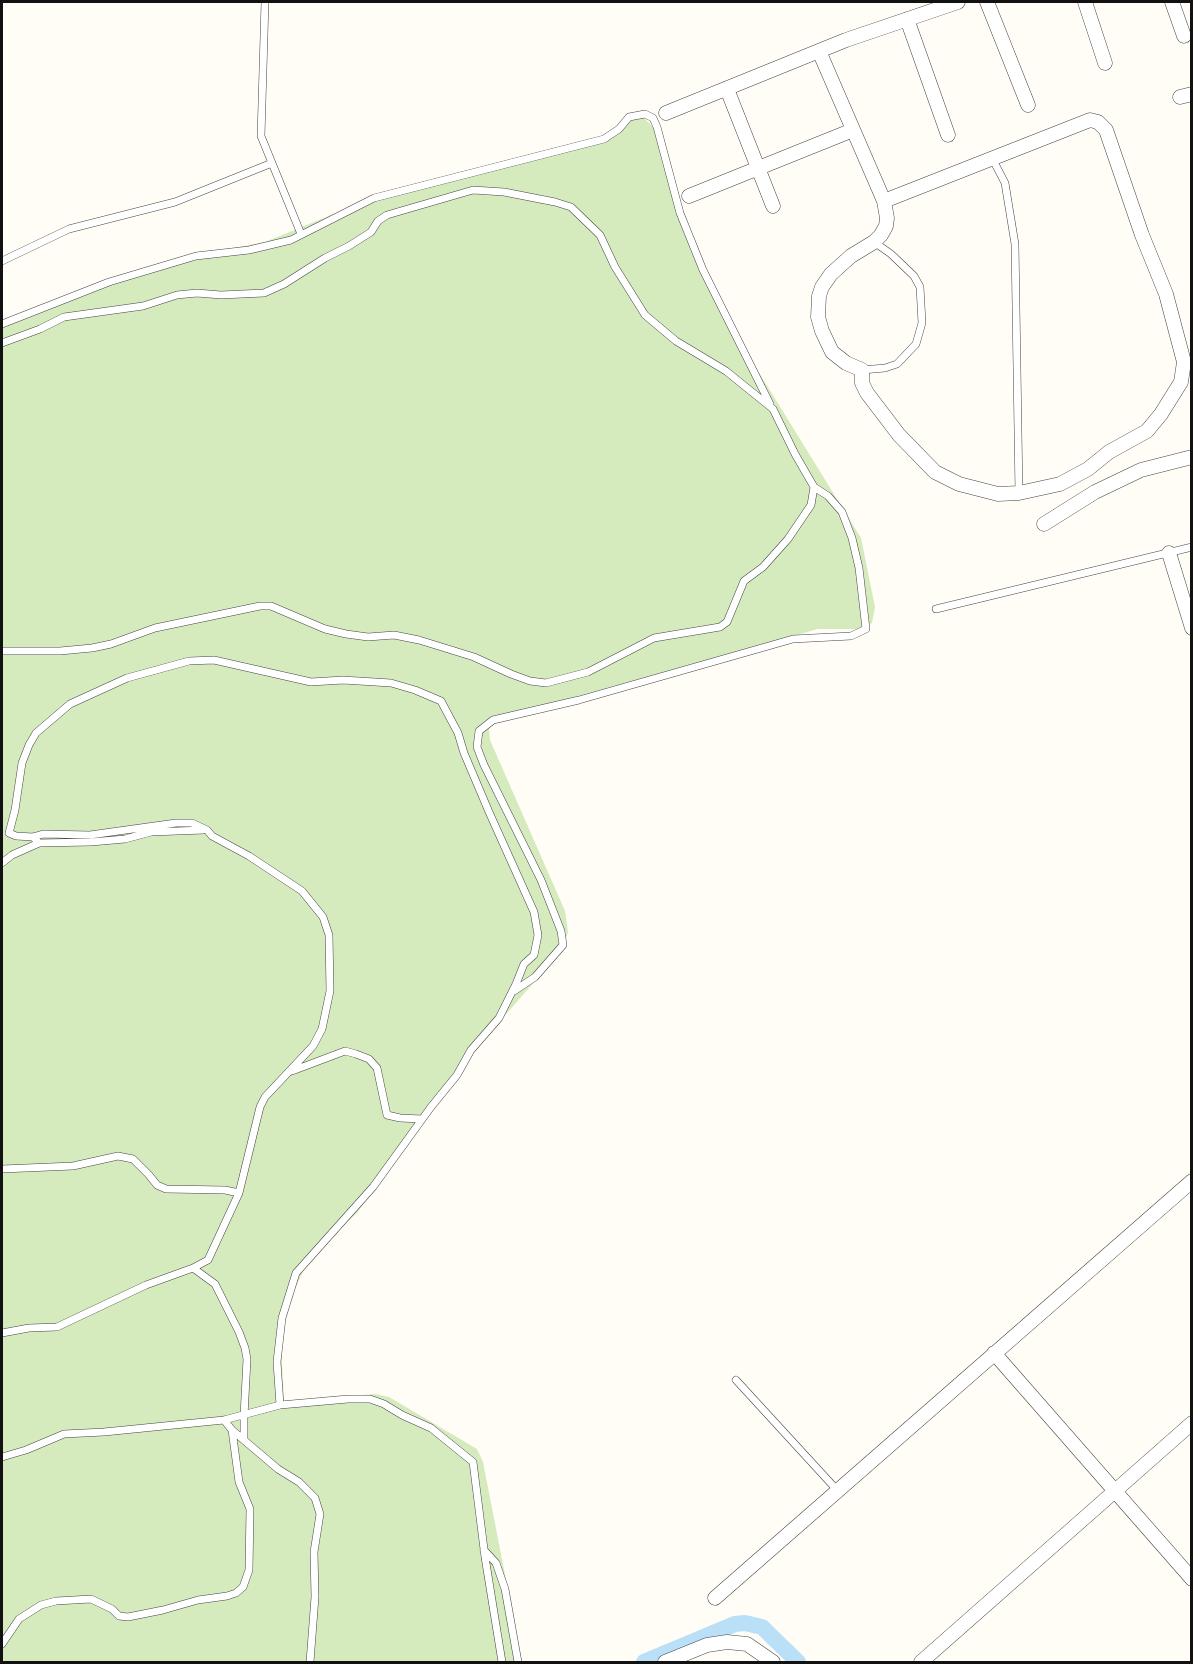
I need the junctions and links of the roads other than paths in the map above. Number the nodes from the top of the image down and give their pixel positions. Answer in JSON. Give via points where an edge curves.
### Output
{"nodes":[{"id":1,"x":265,"y":2,"type":"edge"},
{"id":2,"x":958,"y":2,"type":"edge"},
{"id":3,"x":987,"y":2,"type":"edge"},
{"id":4,"x":1085,"y":2,"type":"edge"},
{"id":5,"x":1172,"y":2,"type":"edge"},
{"id":6,"x":908,"y":19,"type":"junction"},
{"id":7,"x":1184,"y":36,"type":"dead end"},
{"id":8,"x":819,"y":51,"type":"junction"},
{"id":9,"x":1105,"y":63,"type":"dead end"},
{"id":10,"x":727,"y":89,"type":"junction"},
{"id":11,"x":1028,"y":105,"type":"dead end"},
{"id":12,"x":666,"y":113,"type":"dead end"},
{"id":13,"x":853,"y":130,"type":"junction"},
{"id":14,"x":948,"y":135,"type":"dead end"},
{"id":15,"x":992,"y":158,"type":"junction"},
{"id":16,"x":272,"y":163,"type":"junction"},
{"id":17,"x":757,"y":169,"type":"junction"},
{"id":18,"x":689,"y":196,"type":"dead end"},
{"id":19,"x":884,"y":201,"type":"junction"},
{"id":20,"x":773,"y":206,"type":"dead end"},
{"id":21,"x":301,"y":234,"type":"junction"},
{"id":22,"x":874,"y":242,"type":"junction"},
{"id":23,"x":2,"y":261,"type":"edge"},
{"id":24,"x":2,"y":324,"type":"edge"},
{"id":25,"x":2,"y":343,"type":"edge"},
{"id":26,"x":862,"y":370,"type":"junction"},
{"id":27,"x":772,"y":410,"type":"junction"},
{"id":28,"x":1191,"y":457,"type":"edge"},
{"id":29,"x":814,"y":487,"type":"junction"},
{"id":30,"x":1019,"y":493,"type":"junction"},
{"id":31,"x":1044,"y":524,"type":"dead end"},
{"id":32,"x":1191,"y":547,"type":"edge"},
{"id":33,"x":1169,"y":553,"type":"junction"},
{"id":34,"x":936,"y":609,"type":"dead end"},
{"id":35,"x":1191,"y":628,"type":"edge"},
{"id":36,"x":2,"y":651,"type":"edge"},
{"id":37,"x":152,"y":829,"type":"junction"},
{"id":38,"x":5,"y":833,"type":"edge"},
{"id":39,"x":33,"y":837,"type":"junction"},
{"id":40,"x":39,"y":843,"type":"junction"},
{"id":41,"x":2,"y":863,"type":"edge"},
{"id":42,"x":512,"y":993,"type":"junction"},
{"id":43,"x":291,"y":1072,"type":"junction"},
{"id":44,"x":422,"y":1119,"type":"junction"},
{"id":45,"x":2,"y":1169,"type":"edge"},
{"id":46,"x":1191,"y":1181,"type":"edge"},
{"id":47,"x":239,"y":1193,"type":"junction"},
{"id":48,"x":193,"y":1268,"type":"junction"},
{"id":49,"x":2,"y":1333,"type":"edge"},
{"id":50,"x":994,"y":1353,"type":"junction"},
{"id":51,"x":736,"y":1380,"type":"dead end"},
{"id":52,"x":280,"y":1405,"type":"junction"},
{"id":53,"x":244,"y":1416,"type":"junction"},
{"id":54,"x":224,"y":1420,"type":"junction"},
{"id":55,"x":1191,"y":1423,"type":"edge"},
{"id":56,"x":232,"y":1430,"type":"junction"},
{"id":57,"x":244,"y":1438,"type":"junction"},
{"id":58,"x":2,"y":1457,"type":"edge"},
{"id":59,"x":837,"y":1490,"type":"junction"},
{"id":60,"x":1115,"y":1490,"type":"junction"},
{"id":61,"x":484,"y":1550,"type":"junction"},
{"id":62,"x":1191,"y":1579,"type":"edge"},
{"id":63,"x":715,"y":1598,"type":"dead end"},
{"id":64,"x":2,"y":1644,"type":"edge"},
{"id":65,"x":310,"y":1662,"type":"edge"},
{"id":66,"x":502,"y":1662,"type":"edge"},
{"id":67,"x":518,"y":1662,"type":"edge"},
{"id":68,"x":665,"y":1662,"type":"edge"},
{"id":69,"x":773,"y":1662,"type":"edge"},
{"id":70,"x":921,"y":1662,"type":"edge"}],
"edges":[{"from":1,"to":16,"type":"lane","via":[[261,135]]},
{"from":2,"to":6,"type":"street"},
{"from":3,"to":11,"type":"street"},
{"from":4,"to":9,"type":"street"},
{"from":5,"to":7,"type":"street"},
{"from":6,"to":8,"type":"street"},
{"from":6,"to":14,"type":"street"},
{"from":8,"to":10,"type":"street"},
{"from":8,"to":13,"type":"street"},
{"from":10,"to":12,"type":"street"},
{"from":10,"to":17,"type":"street"},
{"from":13,"to":17,"type":"street"},
{"from":13,"to":19,"type":"street"},
{"from":15,"to":19,"type":"street"},
{"from":15,"to":30,"type":"lane","via":[[1005,183],[1015,244]]},
{"from":15,"to":30,"type":"street","via":[[1090,120],[1106,130],[1166,294],[1184,362],[1180,382],[1147,431],[1060,484]]},
{"from":16,"to":21,"type":"lane"},
{"from":16,"to":23,"type":"lane","via":[[175,202],[69,229]]},
{"from":17,"to":18,"type":"street"},
{"from":17,"to":20,"type":"street"},
{"from":19,"to":22,"type":"street","via":[[886,225]]},
{"from":21,"to":24,"type":"lane","via":[[249,250],[196,256],[109,282]]},
{"from":21,"to":27,"type":"lane","via":[[374,198],[604,139],[629,117],[645,114],[653,118],[657,127],[680,213],[703,270]]},
{"from":22,"to":26,"type":"street","via":[[831,274],[819,296],[818,316],[827,344],[838,358]]},
{"from":22,"to":26,"type":"lane","via":[[914,276],[920,286],[922,324],[916,344],[897,364]]},
{"from":25,"to":27,"type":"lane","via":[[64,317],[143,306],[197,293],[264,293],[371,232],[387,215],[473,190],[504,192],[571,207],[600,235],[645,315],[676,341],[726,371]]},
{"from":26,"to":30,"type":"street","via":[[862,383],[873,404],[935,472],[986,492]]},
{"from":27,"to":29,"type":"lane"},
{"from":28,"to":31,"type":"street","via":[[1141,470],[1095,492]]},
{"from":29,"to":36,"type":"lane","via":[[811,505],[788,539],[764,567],[744,581],[727,622],[720,627],[654,638],[588,672],[546,683],[530,681],[474,657],[419,640],[346,634],[271,606],[155,628],[92,648]]},
{"from":29,"to":42,"type":"lane","via":[[828,496],[845,520],[859,568],[866,629],[851,636],[793,639],[579,700],[493,720],[479,731],[477,747],[484,765],[541,880],[561,931],[562,945],[535,977]]},
{"from":32,"to":33,"type":"lane"},
{"from":33,"to":34,"type":"lane"},
{"from":33,"to":35,"type":"street"},
{"from":37,"to":39,"type":"lane"},
{"from":37,"to":40,"type":"lane","via":[[124,839]]},
{"from":37,"to":43,"type":"lane","via":[[192,823],[207,830],[302,891],[323,917],[329,935],[330,991],[322,1029]]},
{"from":38,"to":39,"type":"lane"},
{"from":38,"to":42,"type":"lane","via":[[15,810],[22,763],[36,733],[70,704],[127,678],[189,661],[214,660],[311,682],[391,683],[415,690],[441,701],[534,912],[538,935],[534,955],[524,964]]},
{"from":39,"to":40,"type":"lane"},
{"from":40,"to":41,"type":"lane"},
{"from":42,"to":44,"type":"lane","via":[[500,1018],[471,1050],[457,1075]]},
{"from":43,"to":44,"type":"lane","via":[[345,1051],[356,1054],[369,1059],[377,1068],[387,1115]]},
{"from":43,"to":47,"type":"lane","via":[[260,1107]]},
{"from":44,"to":52,"type":"lane","via":[[373,1187],[296,1273],[278,1347]]},
{"from":45,"to":47,"type":"lane","via":[[73,1166],[118,1156],[133,1159],[157,1185],[166,1189]]},
{"from":46,"to":50,"type":"street"},
{"from":47,"to":48,"type":"lane","via":[[208,1260]]},
{"from":48,"to":49,"type":"lane","via":[[146,1285],[57,1327]]},
{"from":48,"to":53,"type":"lane","via":[[214,1284],[245,1348]]},
{"from":50,"to":59,"type":"street"},
{"from":50,"to":60,"type":"street"},
{"from":51,"to":59,"type":"lane"},
{"from":52,"to":53,"type":"lane"},
{"from":52,"to":61,"type":"lane","via":[[370,1399],[431,1428],[473,1462]]},
{"from":53,"to":54,"type":"lane"},
{"from":53,"to":57,"type":"lane"},
{"from":54,"to":56,"type":"lane"},
{"from":54,"to":58,"type":"lane","via":[[64,1434]]},
{"from":55,"to":60,"type":"street"},
{"from":56,"to":57,"type":"lane"},
{"from":56,"to":64,"type":"lane","via":[[239,1482],[250,1509],[249,1570],[243,1587],[227,1596],[128,1617],[119,1616],[91,1599],[56,1601],[19,1618]]},
{"from":57,"to":65,"type":"lane","via":[[315,1498],[320,1514],[314,1552]]},
{"from":59,"to":63,"type":"street"},
{"from":60,"to":62,"type":"street"},
{"from":60,"to":70,"type":"street"},
{"from":61,"to":66,"type":"lane"},
{"from":61,"to":67,"type":"lane","via":[[496,1563],[505,1589]]},
{"from":68,"to":69,"type":"street","via":[[707,1645],[727,1642],[747,1644]]}]}
